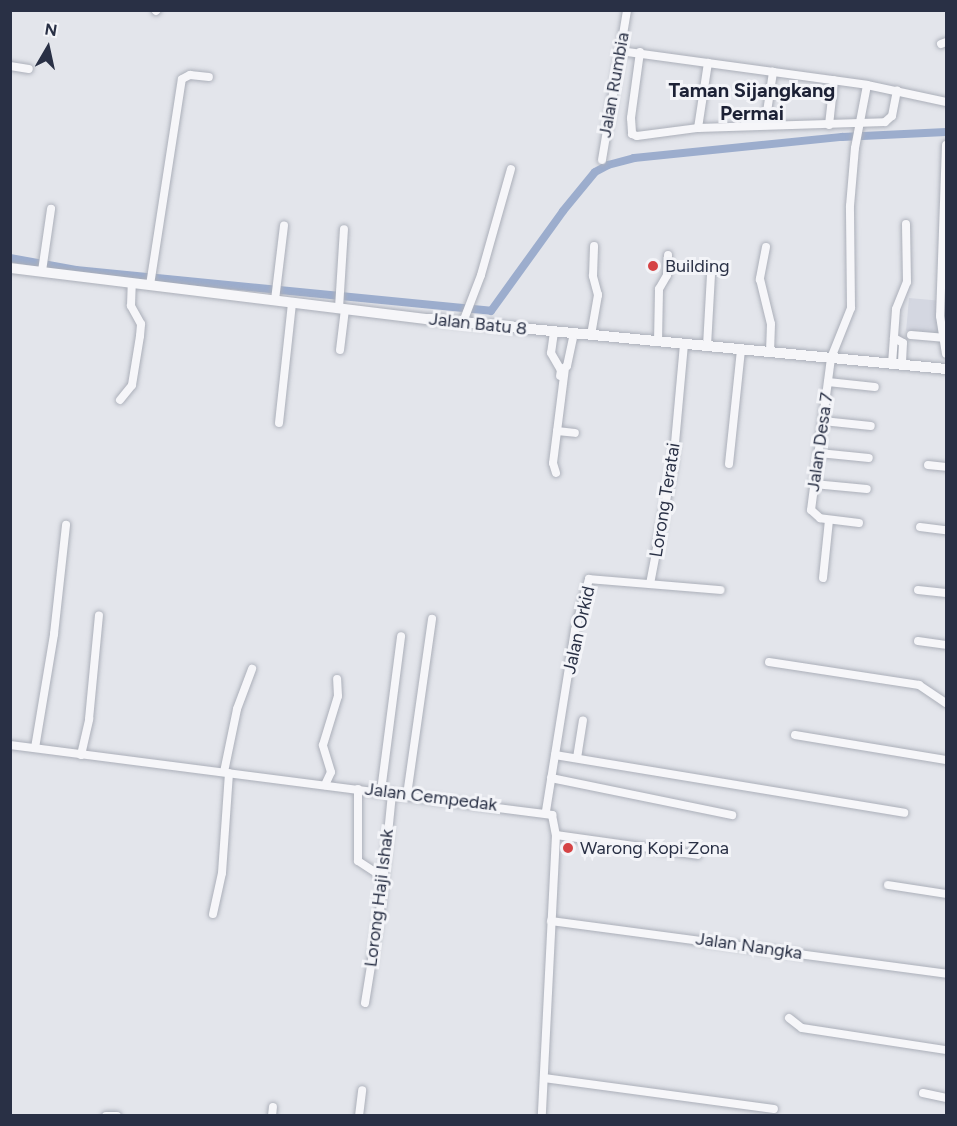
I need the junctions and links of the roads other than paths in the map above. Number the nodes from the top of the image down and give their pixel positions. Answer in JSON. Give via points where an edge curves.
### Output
{"nodes":[{"id":1,"x":627,"y":10,"type":"edge"},
{"id":2,"x":620,"y":51,"type":"junction"},
{"id":3,"x":640,"y":52,"type":"junction"},
{"id":4,"x":708,"y":63,"type":"junction"},
{"id":5,"x":10,"y":66,"type":"edge"},
{"id":6,"x":29,"y":69,"type":"dead end"},
{"id":7,"x":773,"y":72,"type":"junction"},
{"id":8,"x":209,"y":77,"type":"dead end"},
{"id":9,"x":834,"y":80,"type":"junction"},
{"id":10,"x":867,"y":86,"type":"junction"},
{"id":11,"x":897,"y":90,"type":"junction"},
{"id":12,"x":946,"y":102,"type":"edge"},
{"id":13,"x":765,"y":125,"type":"junction"},
{"id":14,"x":829,"y":125,"type":"junction"},
{"id":15,"x":859,"y":126,"type":"junction"},
{"id":16,"x":698,"y":128,"type":"junction"},
{"id":17,"x":946,"y":145,"type":"edge"},
{"id":18,"x":602,"y":160,"type":"dead end"},
{"id":19,"x":511,"y":169,"type":"dead end"},
{"id":20,"x":51,"y":209,"type":"dead end"},
{"id":21,"x":906,"y":224,"type":"dead end"},
{"id":22,"x":284,"y":226,"type":"dead end"},
{"id":23,"x":344,"y":229,"type":"dead end"},
{"id":24,"x":594,"y":246,"type":"dead end"},
{"id":25,"x":766,"y":247,"type":"dead end"},
{"id":26,"x":668,"y":255,"type":"dead end"},
{"id":27,"x":10,"y":268,"type":"edge"},
{"id":28,"x":42,"y":268,"type":"junction"},
{"id":29,"x":711,"y":274,"type":"dead end"},
{"id":30,"x":149,"y":281,"type":"junction"},
{"id":31,"x":132,"y":283,"type":"junction"},
{"id":32,"x":275,"y":296,"type":"junction"},
{"id":33,"x":292,"y":303,"type":"junction"},
{"id":34,"x":342,"y":306,"type":"junction"},
{"id":35,"x":465,"y":318,"type":"junction"},
{"id":36,"x":554,"y":332,"type":"junction"},
{"id":37,"x":574,"y":333,"type":"junction"},
{"id":38,"x":591,"y":335,"type":"junction"},
{"id":39,"x":911,"y":335,"type":"dead end"},
{"id":40,"x":945,"y":338,"type":"edge"},
{"id":41,"x":658,"y":342,"type":"junction"},
{"id":42,"x":684,"y":344,"type":"junction"},
{"id":43,"x":707,"y":346,"type":"junction"},
{"id":44,"x":340,"y":350,"type":"dead end"},
{"id":45,"x":741,"y":350,"type":"junction"},
{"id":46,"x":770,"y":352,"type":"junction"},
{"id":47,"x":946,"y":354,"type":"edge"},
{"id":48,"x":831,"y":358,"type":"junction"},
{"id":49,"x":897,"y":365,"type":"junction"},
{"id":50,"x":563,"y":369,"type":"junction"},
{"id":51,"x":946,"y":369,"type":"edge"},
{"id":52,"x":828,"y":382,"type":"junction"},
{"id":53,"x":875,"y":387,"type":"dead end"},
{"id":54,"x":120,"y":400,"type":"dead end"},
{"id":55,"x":556,"y":402,"type":"dead end"},
{"id":56,"x":823,"y":421,"type":"junction"},
{"id":57,"x":279,"y":423,"type":"dead end"},
{"id":58,"x":871,"y":426,"type":"dead end"},
{"id":59,"x":557,"y":431,"type":"junction"},
{"id":60,"x":575,"y":433,"type":"dead end"},
{"id":61,"x":819,"y":453,"type":"junction"},
{"id":62,"x":869,"y":458,"type":"dead end"},
{"id":63,"x":729,"y":464,"type":"dead end"},
{"id":64,"x":928,"y":465,"type":"dead end"},
{"id":65,"x":946,"y":466,"type":"edge"},
{"id":66,"x":556,"y":473,"type":"dead end"},
{"id":67,"x":814,"y":484,"type":"junction"},
{"id":68,"x":867,"y":489,"type":"dead end"},
{"id":69,"x":829,"y":520,"type":"junction"},
{"id":70,"x":859,"y":523,"type":"dead end"},
{"id":71,"x":66,"y":525,"type":"dead end"},
{"id":72,"x":920,"y":527,"type":"dead end"},
{"id":73,"x":946,"y":530,"type":"edge"},
{"id":74,"x":823,"y":578,"type":"dead end"},
{"id":75,"x":651,"y":584,"type":"junction"},
{"id":76,"x":721,"y":590,"type":"dead end"},
{"id":77,"x":918,"y":590,"type":"dead end"},
{"id":78,"x":946,"y":593,"type":"edge"},
{"id":79,"x":99,"y":615,"type":"dead end"},
{"id":80,"x":432,"y":619,"type":"dead end"},
{"id":81,"x":401,"y":636,"type":"dead end"},
{"id":82,"x":918,"y":641,"type":"dead end"},
{"id":83,"x":946,"y":645,"type":"edge"},
{"id":84,"x":769,"y":662,"type":"dead end"},
{"id":85,"x":252,"y":669,"type":"dead end"},
{"id":86,"x":337,"y":679,"type":"dead end"},
{"id":87,"x":946,"y":703,"type":"edge"},
{"id":88,"x":583,"y":720,"type":"dead end"},
{"id":89,"x":795,"y":735,"type":"dead end"},
{"id":90,"x":10,"y":745,"type":"edge"},
{"id":91,"x":34,"y":748,"type":"junction"},
{"id":92,"x":81,"y":755,"type":"junction"},
{"id":93,"x":555,"y":755,"type":"junction"},
{"id":94,"x":577,"y":758,"type":"junction"},
{"id":95,"x":946,"y":760,"type":"edge"},
{"id":96,"x":226,"y":772,"type":"junction"},
{"id":97,"x":551,"y":778,"type":"junction"},
{"id":98,"x":325,"y":785,"type":"junction"},
{"id":99,"x":357,"y":789,"type":"junction"},
{"id":100,"x":381,"y":791,"type":"junction"},
{"id":101,"x":392,"y":793,"type":"junction"},
{"id":102,"x":407,"y":795,"type":"junction"},
{"id":103,"x":546,"y":811,"type":"junction"},
{"id":104,"x":903,"y":813,"type":"dead end"},
{"id":105,"x":732,"y":814,"type":"dead end"},
{"id":106,"x":556,"y":835,"type":"junction"},
{"id":107,"x":698,"y":855,"type":"dead end"},
{"id":108,"x":384,"y":878,"type":"junction"},
{"id":109,"x":888,"y":885,"type":"dead end"},
{"id":110,"x":946,"y":894,"type":"edge"},
{"id":111,"x":213,"y":914,"type":"dead end"},
{"id":112,"x":551,"y":921,"type":"junction"},
{"id":113,"x":946,"y":974,"type":"edge"},
{"id":114,"x":364,"y":1003,"type":"dead end"},
{"id":115,"x":789,"y":1018,"type":"dead end"},
{"id":116,"x":946,"y":1050,"type":"edge"},
{"id":117,"x":544,"y":1078,"type":"junction"},
{"id":118,"x":362,"y":1090,"type":"dead end"},
{"id":119,"x":923,"y":1093,"type":"dead end"},
{"id":120,"x":946,"y":1098,"type":"edge"},
{"id":121,"x":774,"y":1109,"type":"dead end"},
{"id":122,"x":106,"y":1116,"type":"edge"},
{"id":123,"x":117,"y":1116,"type":"edge"},
{"id":124,"x":359,"y":1116,"type":"edge"},
{"id":125,"x":542,"y":1116,"type":"edge"}],
"edges":[{"from":1,"to":2,"type":"street","name":"Jalan Rumbia"},
{"from":2,"to":3,"type":"street"},
{"from":2,"to":18,"type":"street","name":"Jalan Rumbia"},
{"from":3,"to":4,"type":"street"},
{"from":3,"to":16,"type":"street","via":[[632,134]]},
{"from":4,"to":7,"type":"street"},
{"from":4,"to":16,"type":"street"},
{"from":5,"to":6,"type":"street"},
{"from":7,"to":9,"type":"street"},
{"from":7,"to":13,"type":"street"},
{"from":8,"to":30,"type":"street","via":[[190,75],[182,80]]},
{"from":9,"to":10,"type":"street"},
{"from":9,"to":14,"type":"street"},
{"from":10,"to":11,"type":"street"},
{"from":10,"to":15,"type":"street","name":"Jalan Desa 7"},
{"from":11,"to":12,"type":"street"},
{"from":11,"to":15,"type":"street","via":[[890,120]]},
{"from":13,"to":14,"type":"street"},
{"from":13,"to":16,"type":"street"},
{"from":14,"to":15,"type":"street"},
{"from":15,"to":48,"type":"street","name":"Jalan Desa 7","via":[[849,256],[851,308]]},
{"from":17,"to":40,"type":"street","via":[[940,316]]},
{"from":19,"to":35,"type":"street"},
{"from":20,"to":28,"type":"street"},
{"from":21,"to":49,"type":"street","via":[[907,282],[896,309],[894,338],[903,343]]},
{"from":22,"to":32,"type":"street"},
{"from":23,"to":34,"type":"street"},
{"from":24,"to":38,"type":"street","via":[[593,276],[598,295]]},
{"from":25,"to":46,"type":"street","via":[[760,279],[771,324]]},
{"from":26,"to":41,"type":"street","via":[[668,275],[659,289]]},
{"from":27,"to":28,"type":"street","name":"Jalan Batu 8"},
{"from":28,"to":31,"type":"street","name":"Jalan Batu 8"},
{"from":29,"to":43,"type":"street"},
{"from":30,"to":31,"type":"street","name":"Jalan Batu 8"},
{"from":30,"to":32,"type":"street","name":"Jalan Batu 8"},
{"from":31,"to":54,"type":"street","via":[[129,298],[141,324],[140,336],[132,385]]},
{"from":32,"to":33,"type":"street","name":"Jalan Batu 8"},
{"from":33,"to":34,"type":"street","name":"Jalan Batu 8"},
{"from":33,"to":57,"type":"street"},
{"from":34,"to":35,"type":"street","name":"Jalan Batu 8"},
{"from":34,"to":44,"type":"street"},
{"from":35,"to":36,"type":"street","name":"Jalan Batu 8"},
{"from":36,"to":37,"type":"street","name":"Jalan Batu 8"},
{"from":36,"to":50,"type":"street","via":[[551,352]]},
{"from":37,"to":38,"type":"street","name":"Jalan Batu 8"},
{"from":37,"to":50,"type":"street"},
{"from":38,"to":41,"type":"street","name":"Jalan Batu 8"},
{"from":39,"to":40,"type":"street"},
{"from":40,"to":47,"type":"street"},
{"from":41,"to":42,"type":"street","name":"Jalan Batu 8"},
{"from":42,"to":43,"type":"street","name":"Jalan Batu 8"},
{"from":42,"to":75,"type":"street","name":"Lorong Teratai","via":[[674,458]]},
{"from":43,"to":45,"type":"street","name":"Jalan Batu 8"},
{"from":45,"to":46,"type":"street","name":"Jalan Batu 8"},
{"from":45,"to":63,"type":"street"},
{"from":46,"to":48,"type":"street","name":"Jalan Batu 8"},
{"from":48,"to":49,"type":"street","name":"Jalan Batu 8"},
{"from":48,"to":52,"type":"street","name":"Jalan Desa 7"},
{"from":49,"to":51,"type":"street","name":"Jalan Batu 8"},
{"from":50,"to":55,"type":"street"},
{"from":50,"to":59,"type":"street"},
{"from":52,"to":53,"type":"street"},
{"from":52,"to":56,"type":"street","name":"Jalan Desa 7"},
{"from":56,"to":58,"type":"street"},
{"from":56,"to":61,"type":"street","name":"Jalan Desa 7"},
{"from":59,"to":60,"type":"street"},
{"from":59,"to":66,"type":"street","via":[[553,463]]},
{"from":61,"to":62,"type":"street"},
{"from":61,"to":67,"type":"street","name":"Jalan Desa 7"},
{"from":64,"to":65,"type":"street"},
{"from":67,"to":68,"type":"street"},
{"from":67,"to":69,"type":"street","name":"Jalan Desa 7","via":[[811,510]]},
{"from":69,"to":70,"type":"street"},
{"from":69,"to":74,"type":"street"},
{"from":71,"to":91,"type":"street","via":[[54,634]]},
{"from":72,"to":73,"type":"street"},
{"from":75,"to":76,"type":"street","name":"Jalan Orkid"},
{"from":75,"to":93,"type":"street","name":"Jalan Orkid","via":[[599,578],[587,582],[575,630]]},
{"from":77,"to":78,"type":"street"},
{"from":79,"to":92,"type":"street","via":[[89,719]]},
{"from":80,"to":102,"type":"street"},
{"from":81,"to":100,"type":"street"},
{"from":82,"to":83,"type":"street"},
{"from":84,"to":87,"type":"street","via":[[919,685]]},
{"from":85,"to":96,"type":"street","via":[[237,709]]},
{"from":86,"to":98,"type":"street","via":[[338,696],[323,745],[331,772]]},
{"from":88,"to":94,"type":"street"},
{"from":89,"to":95,"type":"street"},
{"from":90,"to":91,"type":"street","name":"Jalan Cempedak"},
{"from":91,"to":92,"type":"street","name":"Jalan Cempedak"},
{"from":92,"to":96,"type":"street","name":"Jalan Cempedak"},
{"from":93,"to":94,"type":"street"},
{"from":93,"to":97,"type":"street","name":"Jalan Orkid"},
{"from":94,"to":104,"type":"street"},
{"from":96,"to":98,"type":"street","name":"Jalan Cempedak"},
{"from":96,"to":111,"type":"street","via":[[222,873]]},
{"from":97,"to":103,"type":"street","name":"Jalan Orkid"},
{"from":97,"to":105,"type":"street"},
{"from":98,"to":99,"type":"street","name":"Jalan Cempedak"},
{"from":99,"to":100,"type":"street","name":"Jalan Cempedak"},
{"from":99,"to":108,"type":"street","via":[[358,861]]},
{"from":100,"to":101,"type":"street","name":"Jalan Cempedak"},
{"from":101,"to":102,"type":"street","name":"Jalan Cempedak"},
{"from":101,"to":108,"type":"street","name":"Lorong Haji Ishak"},
{"from":102,"to":103,"type":"street","name":"Jalan Cempedak"},
{"from":103,"to":106,"type":"street","via":[[554,818]]},
{"from":106,"to":107,"type":"street"},
{"from":106,"to":112,"type":"street"},
{"from":108,"to":114,"type":"street","name":"Lorong Haji Ishak"},
{"from":109,"to":110,"type":"street"},
{"from":112,"to":113,"type":"street","name":"Jalan Nangka"},
{"from":112,"to":117,"type":"street"},
{"from":115,"to":116,"type":"street","via":[[802,1028]]},
{"from":117,"to":121,"type":"street"},
{"from":117,"to":125,"type":"street"},
{"from":118,"to":124,"type":"street"},
{"from":119,"to":120,"type":"street"},
{"from":122,"to":123,"type":"street"}]}
